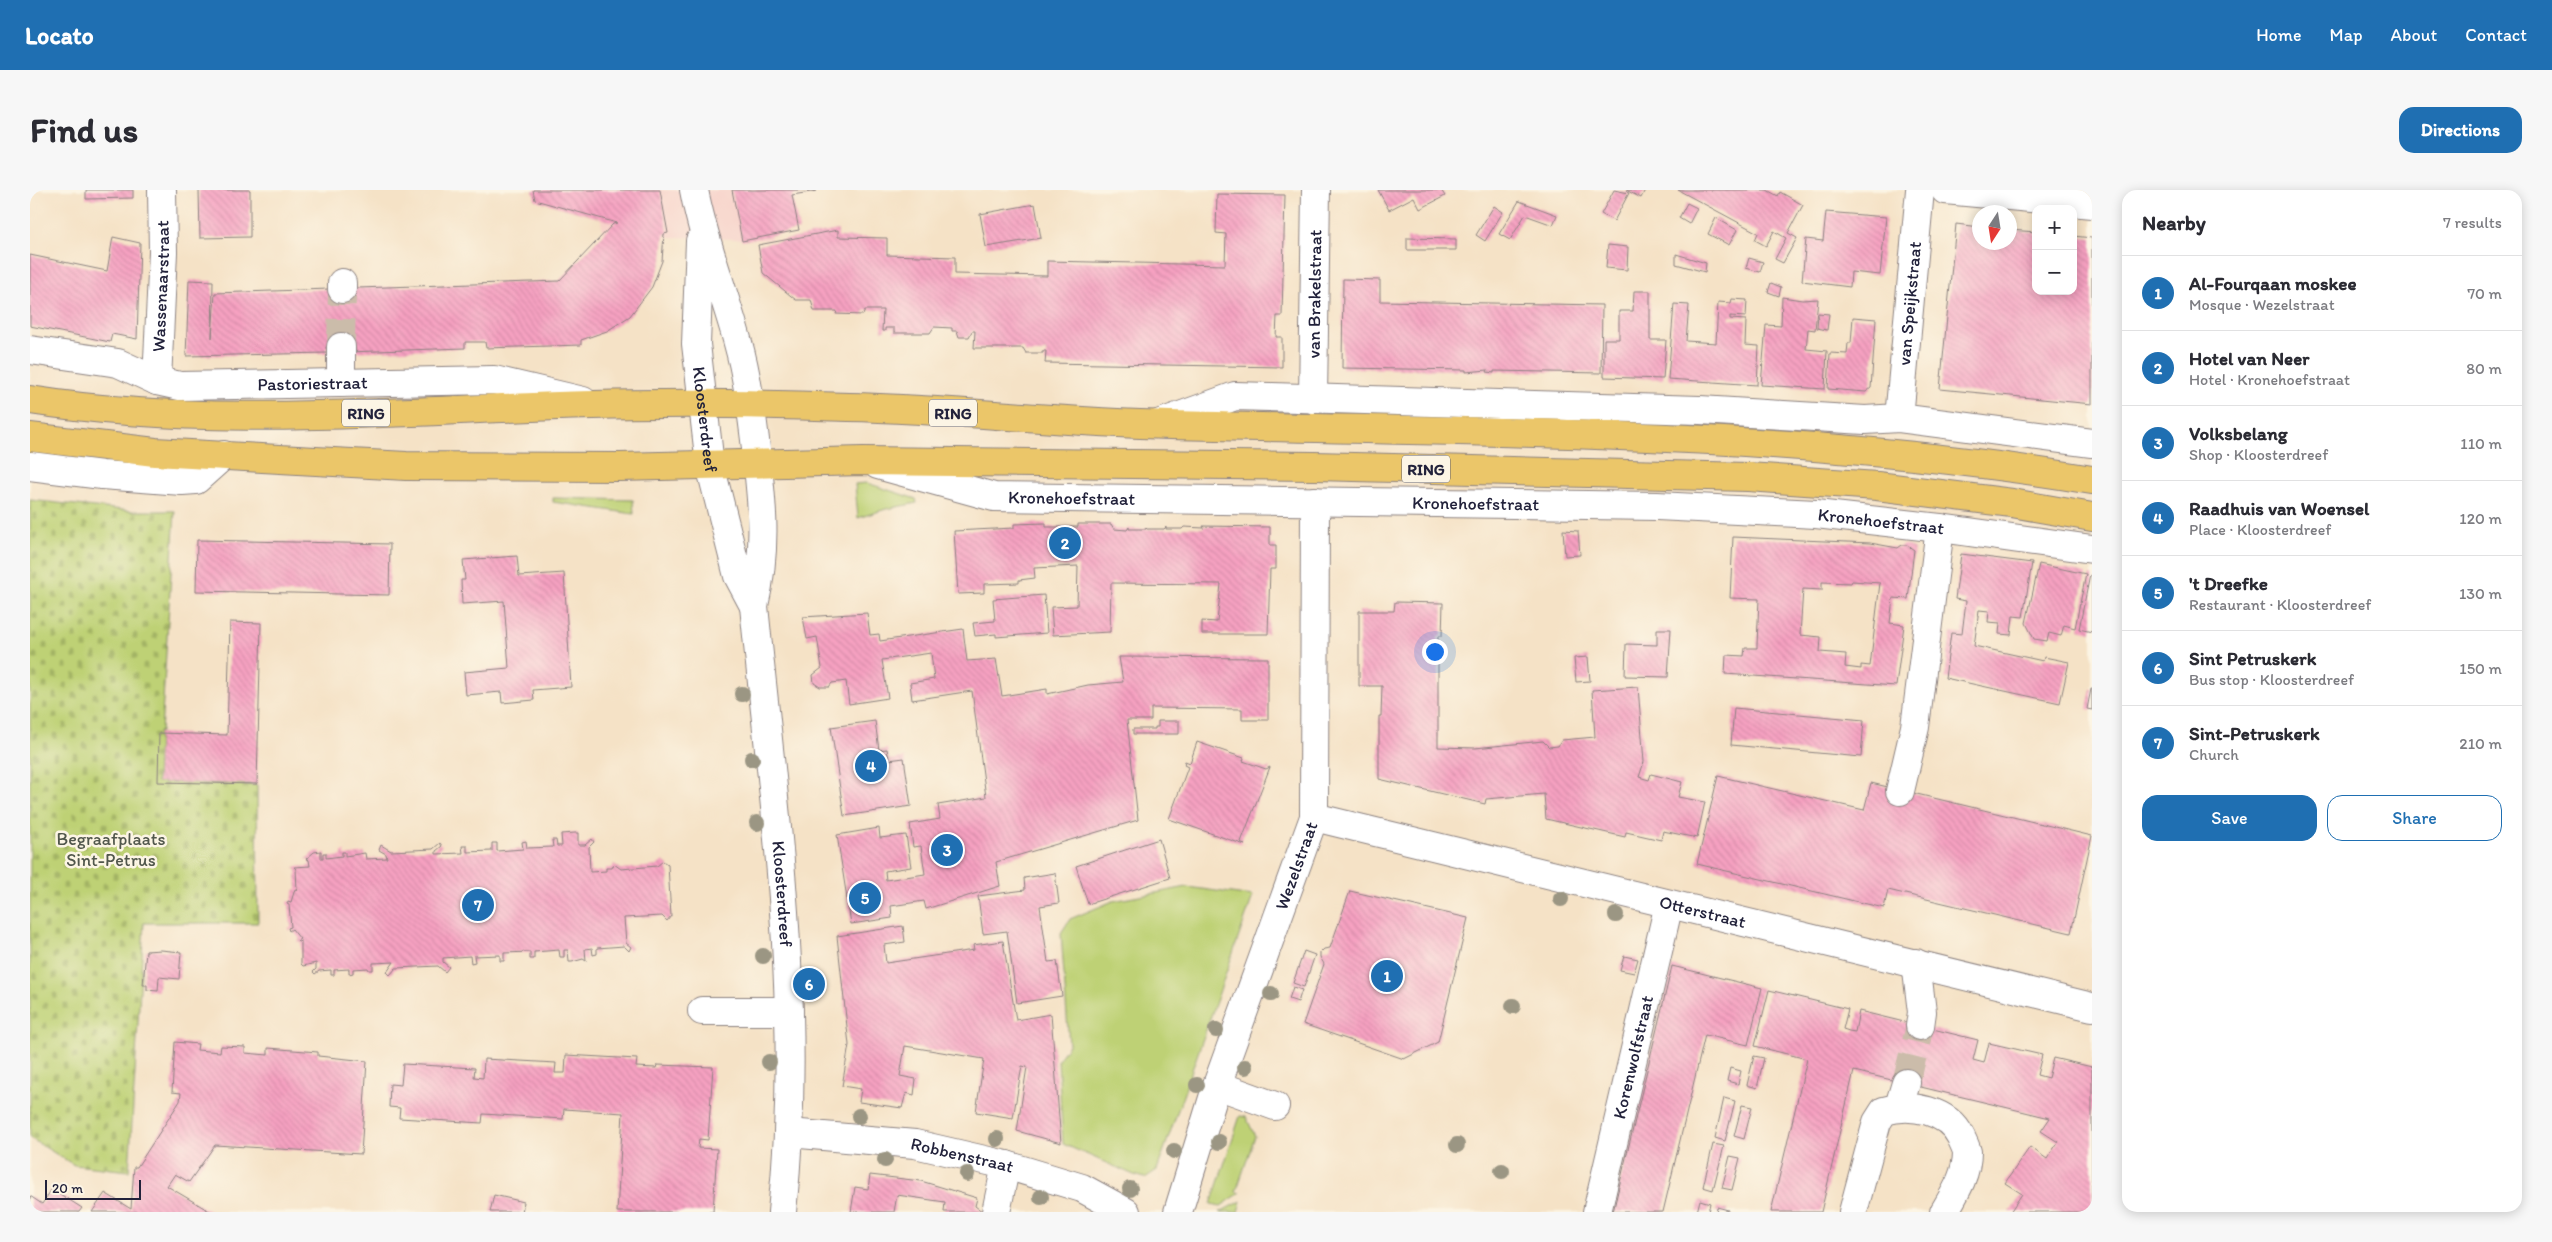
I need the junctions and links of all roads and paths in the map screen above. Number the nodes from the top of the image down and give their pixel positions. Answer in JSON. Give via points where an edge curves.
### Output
{"nodes":[{"id":1,"x":162,"y":190,"type":"edge"},
{"id":2,"x":694,"y":190,"type":"edge"},
{"id":3,"x":1316,"y":190,"type":"edge"},
{"id":4,"x":1920,"y":190,"type":"edge"},
{"id":5,"x":1945,"y":190,"type":"edge"},
{"id":6,"x":2092,"y":204,"type":"edge"},
{"id":7,"x":701,"y":226,"type":"junction"},
{"id":8,"x":341,"y":347,"type":"tunnel mouth"},
{"id":9,"x":30,"y":350,"type":"edge"},
{"id":10,"x":157,"y":381,"type":"junction"},
{"id":11,"x":341,"y":383,"type":"junction"},
{"id":12,"x":1314,"y":399,"type":"junction"},
{"id":13,"x":30,"y":400,"type":"edge"},
{"id":14,"x":702,"y":404,"type":"junction"},
{"id":15,"x":597,"y":405,"type":"junction"},
{"id":16,"x":750,"y":405,"type":"junction"},
{"id":17,"x":1899,"y":418,"type":"junction"},
{"id":18,"x":1156,"y":425,"type":"junction"},
{"id":19,"x":30,"y":437,"type":"edge"},
{"id":20,"x":2092,"y":443,"type":"edge"},
{"id":21,"x":224,"y":455,"type":"junction"},
{"id":22,"x":863,"y":461,"type":"junction"},
{"id":23,"x":758,"y":464,"type":"junction"},
{"id":24,"x":710,"y":465,"type":"junction"},
{"id":25,"x":30,"y":466,"type":"edge"},
{"id":26,"x":2092,"y":480,"type":"edge"},
{"id":27,"x":1315,"y":501,"type":"junction"},
{"id":28,"x":2092,"y":517,"type":"edge"},
{"id":29,"x":1940,"y":528,"type":"junction"},
{"id":30,"x":2092,"y":549,"type":"edge"},
{"id":31,"x":754,"y":606,"type":"junction"},
{"id":32,"x":1900,"y":791,"type":"dead end"},
{"id":33,"x":1314,"y":817,"type":"junction"},
{"id":34,"x":1669,"y":904,"type":"junction"},
{"id":35,"x":1916,"y":963,"type":"junction"},
{"id":36,"x":2092,"y":1007,"type":"edge"},
{"id":37,"x":702,"y":1011,"type":"dead end"},
{"id":38,"x":789,"y":1011,"type":"junction"},
{"id":39,"x":1920,"y":1026,"type":"tunnel mouth"},
{"id":40,"x":1217,"y":1085,"type":"junction"},
{"id":41,"x":1275,"y":1106,"type":"dead end"},
{"id":42,"x":789,"y":1133,"type":"junction"},
{"id":43,"x":1006,"y":1165,"type":"junction"},
{"id":44,"x":782,"y":1212,"type":"edge"},
{"id":45,"x":996,"y":1212,"type":"edge"},
{"id":46,"x":1126,"y":1212,"type":"edge"},
{"id":47,"x":1178,"y":1212,"type":"edge"},
{"id":48,"x":1597,"y":1212,"type":"edge"},
{"id":49,"x":1853,"y":1212,"type":"edge"},
{"id":50,"x":1944,"y":1212,"type":"edge"}],
"edges":[{"from":1,"to":10,"type":"street","name":"Wassenaarstraat","via":[[163,252]]},
{"from":2,"to":7,"type":"street","name":"Kloosterdreef"},
{"from":3,"to":12,"type":"street","name":"van Brakelstraat"},
{"from":4,"to":17,"type":"street","name":"van Speijkstraat"},
{"from":5,"to":6,"type":"street"},
{"from":7,"to":14,"type":"street","name":"Kloosterdreef","via":[[696,344]]},
{"from":7,"to":16,"type":"street","name":"Kloosterdreef","via":[[739,345]]},
{"from":8,"to":11,"type":"street"},
{"from":9,"to":10,"type":"street","name":"Pastoriestraat","via":[[118,363]]},
{"from":10,"to":11,"type":"street","name":"Pastoriestraat","via":[[180,386]]},
{"from":11,"to":15,"type":"street","name":"Pastoriestraat","via":[[494,380]]},
{"from":12,"to":17,"type":"street","via":[[1700,410],[1865,420]]},
{"from":12,"to":18,"type":"street","via":[[1235,396]]},
{"from":13,"to":15,"type":"main road","name":"Pastoriestraat","number":"RING","via":[[96,410],[216,416]]},
{"from":14,"to":15,"type":"main road","name":"Pastoriestraat","number":"RING"},
{"from":14,"to":16,"type":"main road","name":"Pastoriestraat","number":"RING"},
{"from":14,"to":24,"type":"street","name":"Kloosterdreef"},
{"from":16,"to":18,"type":"main road","number":"RING","via":[[848,407]]},
{"from":16,"to":23,"type":"street","name":"Kloosterdreef"},
{"from":17,"to":20,"type":"street"},
{"from":18,"to":26,"type":"main road","number":"RING","via":[[1611,436],[1810,446],[2008,466]]},
{"from":19,"to":21,"type":"main road","number":"RING","via":[[155,452]]},
{"from":21,"to":24,"type":"main road","number":"RING","via":[[406,466]]},
{"from":21,"to":25,"type":"street","via":[[196,480],[182,482]]},
{"from":22,"to":23,"type":"main road","name":"Kronehoefstraat","number":"RING"},
{"from":22,"to":27,"type":"street","name":"Kronehoefstraat","via":[[994,497]]},
{"from":22,"to":28,"type":"main road","name":"Kronehoefstraat","number":"RING","via":[[1314,466],[1748,477],[1877,486]]},
{"from":23,"to":24,"type":"main road","name":"Kronehoefstraat","number":"RING"},
{"from":23,"to":31,"type":"street","name":"Kloosterdreef","via":[[764,535],[762,573]]},
{"from":24,"to":31,"type":"street","name":"Kloosterdreef","via":[[738,576]]},
{"from":27,"to":29,"type":"street","name":"Kronehoefstraat","via":[[1657,506],[1816,514]]},
{"from":27,"to":33,"type":"street","name":"Wezelstraat"},
{"from":29,"to":30,"type":"street","name":"Kronehoefstraat"},
{"from":29,"to":32,"type":"street","via":[[1915,727]]},
{"from":31,"to":38,"type":"street","name":"Kloosterdreef","via":[[785,914]]},
{"from":33,"to":34,"type":"street","name":"Otterstraat"},
{"from":33,"to":40,"type":"street","name":"Wezelstraat"},
{"from":34,"to":35,"type":"street","name":"Otterstraat"},
{"from":34,"to":48,"type":"street","name":"Korenwolfstraat"},
{"from":35,"to":36,"type":"street","name":"Otterstraat"},
{"from":35,"to":39,"type":"street","via":[[1922,1012]]},
{"from":37,"to":38,"type":"street"},
{"from":38,"to":42,"type":"street","name":"Kloosterdreef"},
{"from":40,"to":41,"type":"street"},
{"from":40,"to":47,"type":"street","name":"Wezelstraat"},
{"from":42,"to":43,"type":"street","name":"Robbenstraat","via":[[915,1144]]},
{"from":42,"to":44,"type":"street","name":"Kloosterdreef"},
{"from":43,"to":45,"type":"street"},
{"from":43,"to":46,"type":"street","name":"Robbenstraat","via":[[1082,1188]]},
{"from":49,"to":50,"type":"street","via":[[1876,1122],[1903,1095],[1956,1126],[1967,1150],[1963,1178]]}]}
